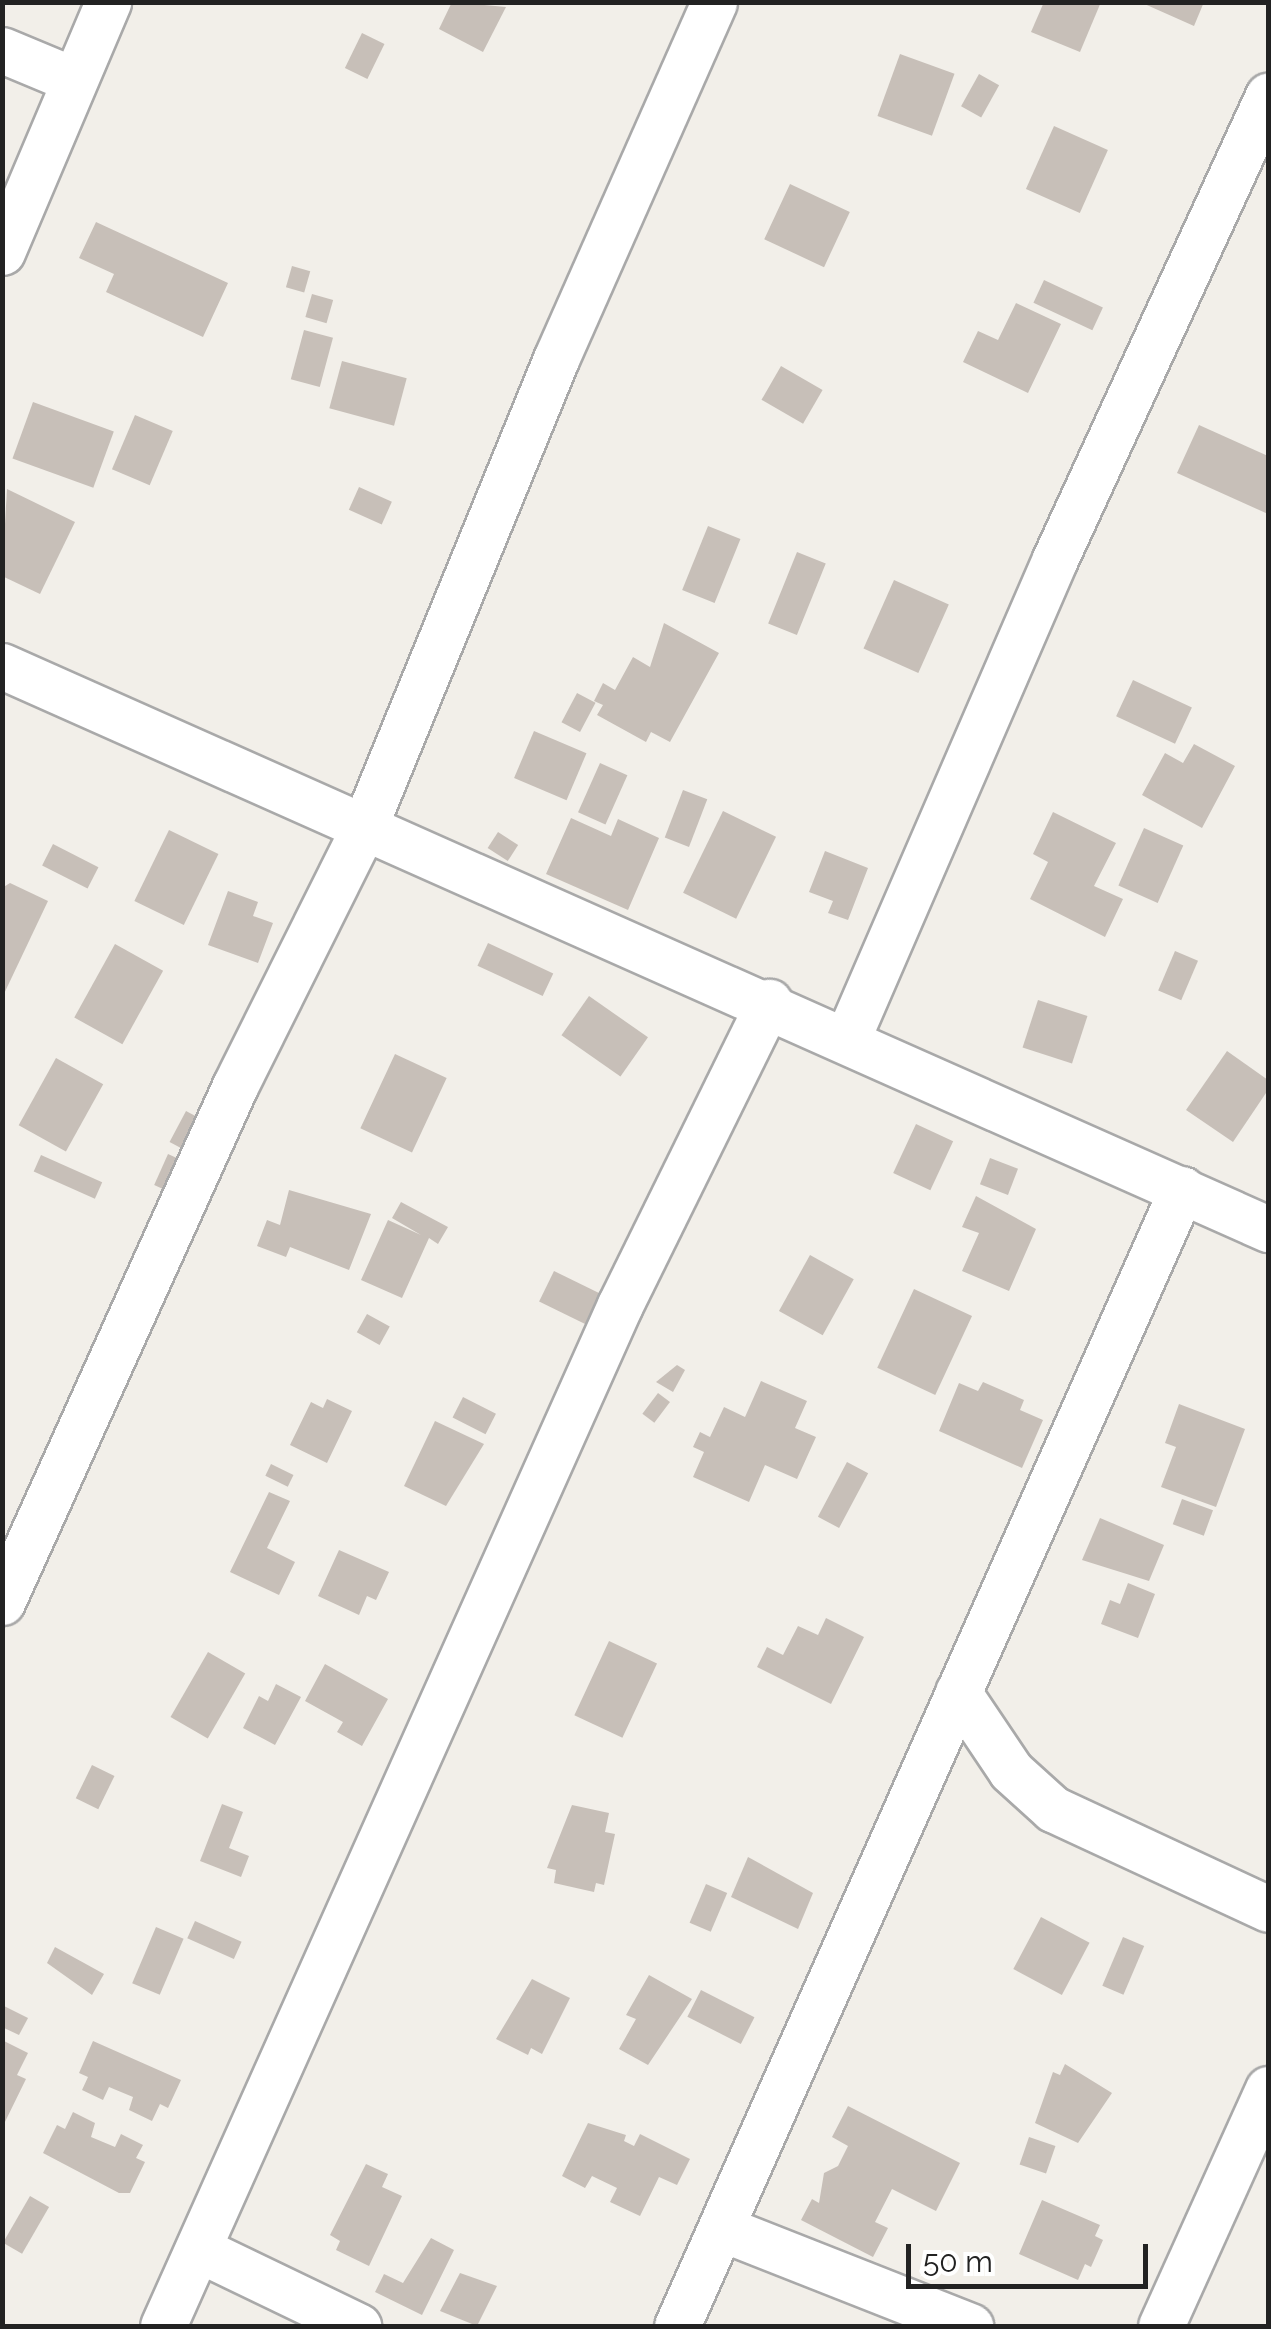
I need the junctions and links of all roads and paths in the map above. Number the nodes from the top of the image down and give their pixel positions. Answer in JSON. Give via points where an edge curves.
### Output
{"nodes":[{"id":1,"x":108,"y":2,"type":"edge"},
{"id":2,"x":714,"y":2,"type":"edge"},
{"id":3,"x":2,"y":50,"type":"edge"},
{"id":4,"x":74,"y":80,"type":"junction"},
{"id":5,"x":1268,"y":96,"type":"edge"},
{"id":6,"x":2,"y":252,"type":"edge"},
{"id":7,"x":2,"y":666,"type":"edge"},
{"id":8,"x":366,"y":825,"type":"junction"},
{"id":9,"x":769,"y":1002,"type":"junction"},
{"id":10,"x":848,"y":1037,"type":"junction"},
{"id":11,"x":1182,"y":1190,"type":"junction"},
{"id":12,"x":1268,"y":1229,"type":"edge"},
{"id":13,"x":2,"y":1602,"type":"edge"},
{"id":14,"x":958,"y":1692,"type":"junction"},
{"id":15,"x":1268,"y":1910,"type":"edge"},
{"id":16,"x":1268,"y":2090,"type":"edge"},
{"id":17,"x":721,"y":2228,"type":"junction"},
{"id":18,"x":198,"y":2249,"type":"junction"},
{"id":19,"x":163,"y":2326,"type":"edge"},
{"id":20,"x":358,"y":2326,"type":"edge"},
{"id":21,"x":677,"y":2326,"type":"edge"},
{"id":22,"x":970,"y":2326,"type":"edge"},
{"id":23,"x":1162,"y":2326,"type":"edge"}],
"edges":[{"from":1,"to":4,"type":"street"},
{"from":2,"to":8,"type":"street","via":[[556,359]]},
{"from":3,"to":4,"type":"street"},
{"from":4,"to":6,"type":"street"},
{"from":5,"to":10,"type":"street","via":[[1054,558]]},
{"from":7,"to":8,"type":"street"},
{"from":8,"to":9,"type":"street"},
{"from":8,"to":13,"type":"street","via":[[236,1086]]},
{"from":9,"to":10,"type":"street"},
{"from":9,"to":18,"type":"street","via":[[620,1305]]},
{"from":10,"to":11,"type":"street"},
{"from":11,"to":12,"type":"street"},
{"from":11,"to":14,"type":"street"},
{"from":14,"to":15,"type":"street","via":[[1011,1771],[1052,1809]]},
{"from":14,"to":17,"type":"street"},
{"from":16,"to":23,"type":"street"},
{"from":17,"to":21,"type":"street"},
{"from":17,"to":22,"type":"street"},
{"from":18,"to":19,"type":"street"},
{"from":18,"to":20,"type":"street"}]}
